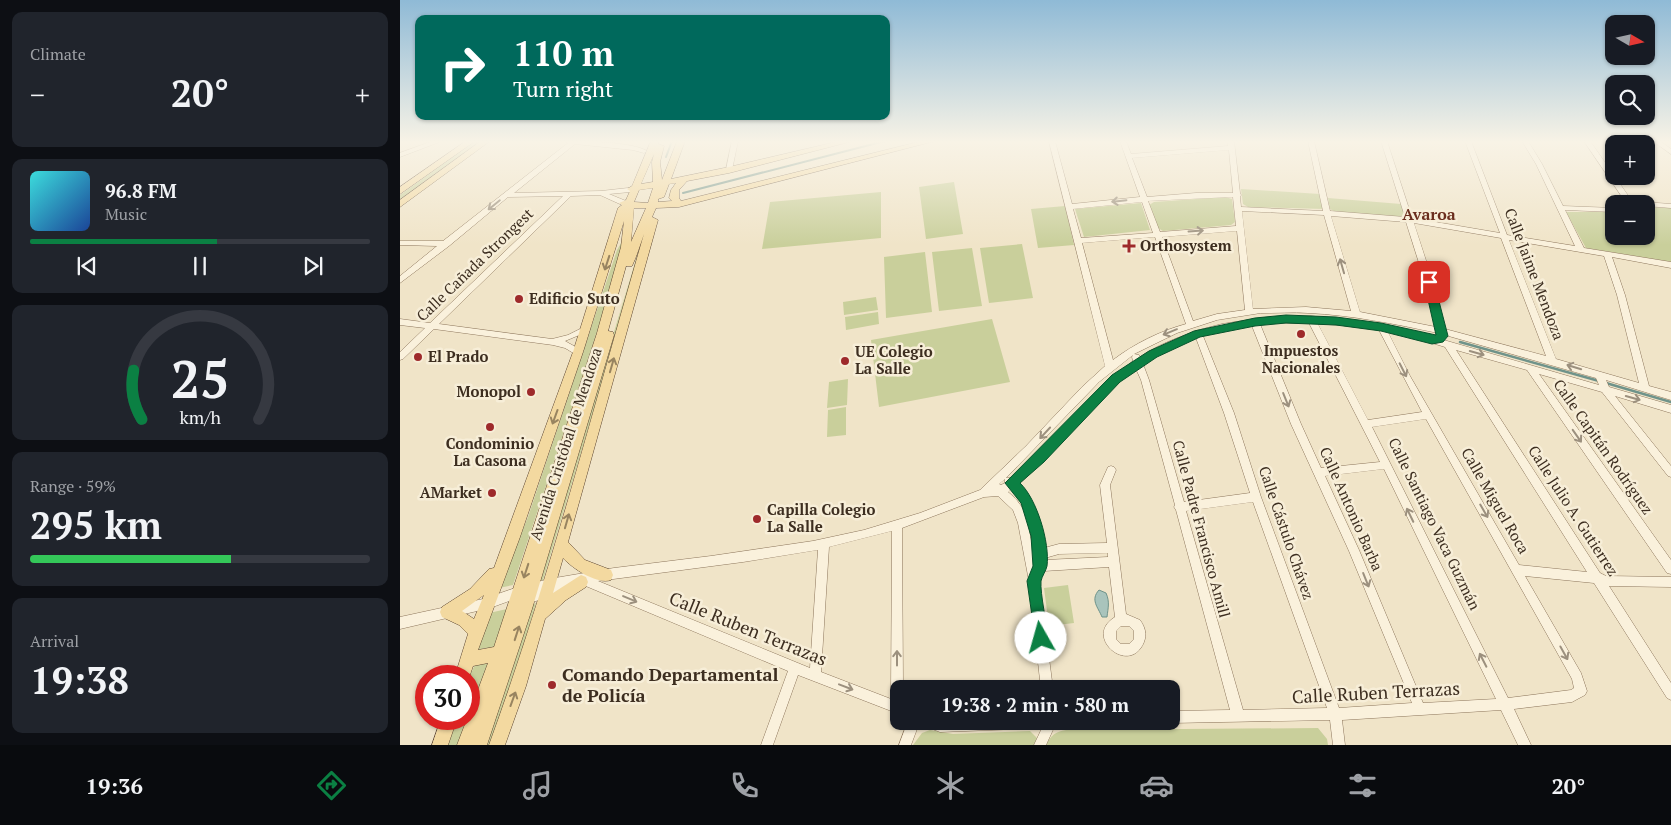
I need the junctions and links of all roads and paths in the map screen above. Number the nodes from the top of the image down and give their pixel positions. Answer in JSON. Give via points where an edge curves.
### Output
{"nodes":[{"id":1,"x":429,"y":176,"type":"edge"},
{"id":2,"x":435,"y":176,"type":"edge"},
{"id":3,"x":531,"y":176,"type":"edge"},
{"id":4,"x":636,"y":176,"type":"edge"},
{"id":5,"x":638,"y":176,"type":"edge"},
{"id":6,"x":660,"y":176,"type":"edge"},
{"id":7,"x":666,"y":176,"type":"edge"},
{"id":8,"x":697,"y":176,"type":"edge"},
{"id":9,"x":702,"y":176,"type":"joint"},
{"id":10,"x":792,"y":176,"type":"edge"},
{"id":11,"x":1061,"y":176,"type":"edge"},
{"id":12,"x":1135,"y":176,"type":"edge"},
{"id":13,"x":1236,"y":176,"type":"edge"},
{"id":14,"x":1319,"y":176,"type":"edge"},
{"id":15,"x":1395,"y":176,"type":"edge"},
{"id":16,"x":1482,"y":176,"type":"edge"},
{"id":17,"x":1545,"y":176,"type":"edge"},
{"id":18,"x":1612,"y":176,"type":"edge"},
{"id":19,"x":684,"y":179,"type":"junction"},
{"id":20,"x":662,"y":183,"type":"junction"},
{"id":21,"x":632,"y":189,"type":"junction"},
{"id":22,"x":601,"y":193,"type":"junction"},
{"id":23,"x":569,"y":194,"type":"junction"},
{"id":24,"x":507,"y":195,"type":"junction"},
{"id":25,"x":1238,"y":195,"type":"junction"},
{"id":26,"x":1626,"y":195,"type":"edge"},
{"id":27,"x":401,"y":199,"type":"edge"},
{"id":28,"x":1144,"y":199,"type":"junction"},
{"id":29,"x":627,"y":204,"type":"junction"},
{"id":30,"x":679,"y":204,"type":"junction"},
{"id":31,"x":1655,"y":205,"type":"edge"},
{"id":32,"x":655,"y":206,"type":"junction"},
{"id":33,"x":1671,"y":206,"type":"edge"},
{"id":34,"x":1069,"y":207,"type":"junction"},
{"id":35,"x":1562,"y":208,"type":"junction"},
{"id":36,"x":1239,"y":209,"type":"junction"},
{"id":37,"x":1605,"y":210,"type":"edge"},
{"id":38,"x":1328,"y":213,"type":"junction"},
{"id":39,"x":1408,"y":220,"type":"junction"},
{"id":40,"x":652,"y":223,"type":"junction"},
{"id":41,"x":1240,"y":228,"type":"junction"},
{"id":42,"x":1157,"y":234,"type":"junction"},
{"id":43,"x":1506,"y":237,"type":"junction"},
{"id":44,"x":1078,"y":241,"type":"junction"},
{"id":45,"x":400,"y":243,"type":"edge"},
{"id":46,"x":446,"y":244,"type":"junction"},
{"id":47,"x":1580,"y":250,"type":"junction"},
{"id":48,"x":1608,"y":254,"type":"junction"},
{"id":49,"x":1671,"y":265,"type":"edge"},
{"id":50,"x":400,"y":280,"type":"edge"},
{"id":51,"x":1249,"y":312,"type":"junction"},
{"id":52,"x":1356,"y":313,"type":"junction"},
{"id":53,"x":1311,"y":319,"type":"junction"},
{"id":54,"x":400,"y":322,"type":"edge"},
{"id":55,"x":1255,"y":322,"type":"junction"},
{"id":56,"x":1190,"y":324,"type":"junction"},
{"id":57,"x":432,"y":326,"type":"junction"},
{"id":58,"x":1381,"y":327,"type":"junction"},
{"id":59,"x":586,"y":328,"type":"junction"},
{"id":60,"x":1442,"y":331,"type":"junction"},
{"id":61,"x":1198,"y":334,"type":"junction"},
{"id":62,"x":1462,"y":336,"type":"junction"},
{"id":63,"x":1432,"y":340,"type":"junction"},
{"id":64,"x":553,"y":342,"type":"junction"},
{"id":65,"x":1449,"y":345,"type":"junction"},
{"id":66,"x":1133,"y":351,"type":"junction"},
{"id":67,"x":578,"y":352,"type":"junction"},
{"id":68,"x":400,"y":356,"type":"edge"},
{"id":69,"x":1552,"y":361,"type":"junction"},
{"id":70,"x":1139,"y":362,"type":"junction"},
{"id":71,"x":1110,"y":367,"type":"junction"},
{"id":72,"x":1529,"y":367,"type":"junction"},
{"id":73,"x":1601,"y":382,"type":"junction"},
{"id":74,"x":1645,"y":388,"type":"junction"},
{"id":75,"x":1671,"y":396,"type":"edge"},
{"id":76,"x":1671,"y":409,"type":"edge"},
{"id":77,"x":1429,"y":415,"type":"junction"},
{"id":78,"x":1366,"y":424,"type":"junction"},
{"id":79,"x":1386,"y":465,"type":"junction"},
{"id":80,"x":1111,"y":470,"type":"dead end"},
{"id":81,"x":1319,"y":473,"type":"junction"},
{"id":82,"x":1671,"y":473,"type":"edge"},
{"id":83,"x":1008,"y":479,"type":"junction"},
{"id":84,"x":997,"y":487,"type":"junction"},
{"id":85,"x":1256,"y":497,"type":"junction"},
{"id":86,"x":1179,"y":506,"type":"junction"},
{"id":87,"x":897,"y":525,"type":"junction"},
{"id":88,"x":824,"y":543,"type":"junction"},
{"id":89,"x":561,"y":544,"type":"junction"},
{"id":90,"x":1112,"y":548,"type":"junction"},
{"id":91,"x":1034,"y":561,"type":"junction"},
{"id":92,"x":1114,"y":562,"type":"junction"},
{"id":93,"x":501,"y":565,"type":"junction"},
{"id":94,"x":1671,"y":569,"type":"edge"},
{"id":95,"x":1518,"y":570,"type":"junction"},
{"id":96,"x":606,"y":575,"type":"junction"},
{"id":97,"x":1599,"y":578,"type":"junction"},
{"id":98,"x":583,"y":582,"type":"junction"},
{"id":99,"x":1671,"y":582,"type":"edge"},
{"id":100,"x":547,"y":589,"type":"junction"},
{"id":101,"x":523,"y":595,"type":"junction"},
{"id":102,"x":487,"y":604,"type":"junction"},
{"id":103,"x":447,"y":612,"type":"junction"},
{"id":104,"x":1121,"y":620,"type":"dead end"},
{"id":105,"x":536,"y":622,"type":"junction"},
{"id":106,"x":400,"y":623,"type":"edge"},
{"id":107,"x":476,"y":633,"type":"junction"},
{"id":108,"x":499,"y":653,"type":"junction"},
{"id":109,"x":468,"y":659,"type":"junction"},
{"id":110,"x":466,"y":665,"type":"edge"},
{"id":111,"x":795,"y":668,"type":"junction"},
{"id":112,"x":815,"y":676,"type":"junction"},
{"id":113,"x":898,"y":680,"type":"edge"},
{"id":114,"x":1046,"y":680,"type":"edge"},
{"id":115,"x":1581,"y":691,"type":"joint"},
{"id":116,"x":1671,"y":694,"type":"edge"},
{"id":117,"x":890,"y":704,"type":"edge"},
{"id":118,"x":1506,"y":704,"type":"junction"},
{"id":119,"x":1420,"y":709,"type":"junction"},
{"id":120,"x":1335,"y":714,"type":"junction"},
{"id":121,"x":1238,"y":715,"type":"junction"},
{"id":122,"x":1180,"y":717,"type":"edge"},
{"id":123,"x":445,"y":730,"type":"edge"},
{"id":124,"x":911,"y":730,"type":"edge"},
{"id":125,"x":1047,"y":730,"type":"edge"},
{"id":126,"x":440,"y":745,"type":"edge"},
{"id":127,"x":465,"y":745,"type":"edge"},
{"id":128,"x":479,"y":745,"type":"edge"},
{"id":129,"x":497,"y":745,"type":"edge"},
{"id":130,"x":767,"y":745,"type":"edge"},
{"id":131,"x":905,"y":745,"type":"edge"},
{"id":132,"x":1040,"y":745,"type":"edge"},
{"id":133,"x":1340,"y":745,"type":"edge"},
{"id":134,"x":1525,"y":745,"type":"edge"}],
"edges":[{"from":1,"to":27,"type":"main road"},
{"from":2,"to":27,"type":"main road"},
{"from":3,"to":24,"type":"street"},
{"from":4,"to":21,"type":"main road","name":"Avenida Cristóbal de Mendoza"},
{"from":5,"to":21,"type":"main road","name":"Avenida Cristóbal de Mendoza"},
{"from":6,"to":20,"type":"main road","name":"Avenida Cristóbal de Mendoza"},
{"from":7,"to":20,"type":"main road","name":"Avenida Cristóbal de Mendoza"},
{"from":8,"to":9,"type":"main road"},
{"from":9,"to":19,"type":"main road"},
{"from":10,"to":30,"type":"main road"},
{"from":11,"to":34,"type":"street"},
{"from":12,"to":28,"type":"street"},
{"from":13,"to":25,"type":"street"},
{"from":14,"to":38,"type":"street"},
{"from":15,"to":39,"type":"street"},
{"from":16,"to":43,"type":"street","name":"Calle Jaime Mendoza"},
{"from":17,"to":35,"type":"street"},
{"from":18,"to":26,"type":"street"},
{"from":19,"to":20,"type":"main road"},
{"from":19,"to":30,"type":"main road","via":[[674,194]]},
{"from":20,"to":21,"type":"main road"},
{"from":20,"to":32,"type":"main road","name":"Avenida Cristóbal de Mendoza"},
{"from":21,"to":22,"type":"street"},
{"from":21,"to":29,"type":"main road","name":"Avenida Cristóbal de Mendoza"},
{"from":22,"to":23,"type":"street"},
{"from":22,"to":29,"type":"street"},
{"from":23,"to":24,"type":"street"},
{"from":23,"to":57,"type":"street","name":"Calle Cañada Strongest"},
{"from":24,"to":46,"type":"street","one_way":true},
{"from":25,"to":28,"type":"street"},
{"from":25,"to":36,"type":"street"},
{"from":28,"to":34,"type":"street","one_way":true},
{"from":28,"to":42,"type":"street"},
{"from":29,"to":32,"type":"main road"},
{"from":29,"to":59,"type":"main road","name":"Avenida Cristóbal de Mendoza","one_way":true},
{"from":29,"to":101,"type":"main road","name":"Avenida Cristóbal de Mendoza","one_way":true,"via":[[626,247]]},
{"from":30,"to":32,"type":"main road"},
{"from":30,"to":40,"type":"main road"},
{"from":31,"to":33,"type":"street"},
{"from":32,"to":40,"type":"main road","name":"Avenida Cristóbal de Mendoza"},
{"from":32,"to":101,"type":"main road","name":"Avenida Cristóbal de Mendoza","via":[[632,251],[610,332]]},
{"from":34,"to":44,"type":"street"},
{"from":35,"to":37,"type":"street"},
{"from":35,"to":47,"type":"street"},
{"from":36,"to":38,"type":"street"},
{"from":36,"to":41,"type":"street"},
{"from":38,"to":39,"type":"street"},
{"from":52,"to":38,"type":"street","one_way":true},
{"from":39,"to":43,"type":"street"},
{"from":39,"to":60,"type":"street"},
{"from":89,"to":40,"type":"main road","name":"Avenida Cristóbal de Mendoza","one_way":true},
{"from":42,"to":41,"type":"street","one_way":true},
{"from":41,"to":51,"type":"street"},
{"from":42,"to":44,"type":"street"},
{"from":42,"to":56,"type":"street"},
{"from":43,"to":47,"type":"street"},
{"from":43,"to":69,"type":"street","name":"Calle Jaime Mendoza"},
{"from":44,"to":71,"type":"street"},
{"from":45,"to":46,"type":"street"},
{"from":46,"to":50,"type":"street"},
{"from":47,"to":48,"type":"street"},
{"from":48,"to":49,"type":"street"},
{"from":48,"to":74,"type":"street"},
{"from":51,"to":52,"type":"street","via":[[1297,309]]},
{"from":51,"to":56,"type":"street"},
{"from":52,"to":60,"type":"street"},
{"from":53,"to":55,"type":"street"},
{"from":53,"to":58,"type":"street"},
{"from":53,"to":78,"type":"street","name":"Calle Santiago Vaca Guzmán"},
{"from":54,"to":57,"type":"street"},
{"from":55,"to":61,"type":"street"},
{"from":55,"to":81,"type":"street","name":"Calle Antonio Barba","one_way":true},
{"from":56,"to":66,"type":"street","one_way":true},
{"from":57,"to":64,"type":"street"},
{"from":57,"to":68,"type":"street","name":"Calle Cañada Strongest"},
{"from":58,"to":63,"type":"street"},
{"from":58,"to":77,"type":"street","name":"Calle Miguel Roca","one_way":true},
{"from":59,"to":64,"type":"street"},
{"from":59,"to":67,"type":"main road","name":"Avenida Cristóbal de Mendoza"},
{"from":60,"to":62,"type":"street"},
{"from":60,"to":63,"type":"street","via":[[1443,336]]},
{"from":61,"to":70,"type":"street"},
{"from":61,"to":85,"type":"street","name":"Calle Cástulo Chávez","via":[[1229,413]]},
{"from":62,"to":65,"type":"street","via":[[1452,336],[1448,340]]},
{"from":62,"to":69,"type":"street"},
{"from":63,"to":65,"type":"street"},
{"from":64,"to":67,"type":"street"},
{"from":65,"to":72,"type":"street","one_way":true},
{"from":65,"to":97,"type":"street","name":"Calle Julio A. Gutierrez"},
{"from":66,"to":70,"type":"street","name":"Calle Padre Francisco Amill"},
{"from":66,"to":71,"type":"street"},
{"from":67,"to":93,"type":"main road","name":"Avenida Cristóbal de Mendoza","one_way":true},
{"from":73,"to":69,"type":"street","one_way":true},
{"from":70,"to":83,"type":"street","via":[[1116,379],[1034,463]]},
{"from":70,"to":86,"type":"street","name":"Calle Padre Francisco Amill"},
{"from":71,"to":83,"type":"street","one_way":true,"via":[[1075,401]]},
{"from":72,"to":73,"type":"street"},
{"from":72,"to":94,"type":"street","name":"Calle Capitán Rodríguez","one_way":true},
{"from":73,"to":74,"type":"street"},
{"from":73,"to":76,"type":"street","one_way":true},
{"from":73,"to":82,"type":"street"},
{"from":74,"to":75,"type":"street"},
{"from":77,"to":78,"type":"street"},
{"from":77,"to":95,"type":"street","name":"Calle Miguel Roca","one_way":true},
{"from":78,"to":79,"type":"street","name":"Calle Santiago Vaca Guzmán"},
{"from":79,"to":81,"type":"street"},
{"from":118,"to":79,"type":"street","name":"Calle Santiago Vaca Guzmán","one_way":true},
{"from":80,"to":90,"type":"street","via":[[1104,485]]},
{"from":81,"to":119,"type":"street","name":"Calle Antonio Barba","one_way":true},
{"from":83,"to":84,"type":"street"},
{"from":83,"to":91,"type":"street","via":[[1027,501],[1038,536]]},
{"from":84,"to":87,"type":"street"},
{"from":84,"to":91,"type":"street","via":[[1016,507]]},
{"from":85,"to":86,"type":"street"},
{"from":85,"to":120,"type":"street","name":"Calle Cástulo Chávez"},
{"from":86,"to":121,"type":"street","name":"Calle Padre Francisco Amill"},
{"from":87,"to":88,"type":"street"},
{"from":113,"to":87,"type":"street","one_way":true},
{"from":88,"to":96,"type":"street"},
{"from":88,"to":112,"type":"street"},
{"from":89,"to":96,"type":"main road","via":[[583,568]]},
{"from":89,"to":100,"type":"main road","name":"Avenida Cristóbal de Mendoza"},
{"from":90,"to":91,"type":"street","via":[[1059,549]]},
{"from":90,"to":92,"type":"street"},
{"from":91,"to":92,"type":"street"},
{"from":91,"to":114,"type":"street"},
{"from":92,"to":104,"type":"street"},
{"from":93,"to":102,"type":"main road","name":"Avenida Cristóbal de Mendoza"},
{"from":93,"to":103,"type":"main road","via":[[475,594]]},
{"from":95,"to":97,"type":"street"},
{"from":95,"to":115,"type":"street","name":"Calle Miguel Roca","one_way":true,"via":[[1577,677]]},
{"from":96,"to":98,"type":"street"},
{"from":96,"to":100,"type":"street"},
{"from":97,"to":99,"type":"street","via":[[1606,581]]},
{"from":97,"to":116,"type":"street","name":"Calle Julio A. Gutierrez"},
{"from":98,"to":100,"type":"street"},
{"from":98,"to":105,"type":"main road","via":[[550,604]]},
{"from":98,"to":111,"type":"street","name":"Calle Ruben Terrazas","one_way":true},
{"from":100,"to":101,"type":"street"},
{"from":100,"to":105,"type":"main road","name":"Avenida Cristóbal de Mendoza"},
{"from":101,"to":102,"type":"street"},
{"from":101,"to":108,"type":"main road","name":"Avenida Cristóbal de Mendoza"},
{"from":128,"to":101,"type":"main road","name":"Avenida Cristóbal de Mendoza","one_way":true,"via":[[500,686]]},
{"from":102,"to":103,"type":"street"},
{"from":102,"to":107,"type":"main road","name":"Avenida Cristóbal de Mendoza"},
{"from":103,"to":106,"type":"street"},
{"from":103,"to":107,"type":"main road","via":[[468,622]]},
{"from":129,"to":105,"type":"main road","name":"Avenida Cristóbal de Mendoza","one_way":true},
{"from":107,"to":109,"type":"main road","name":"Avenida Cristóbal de Mendoza"},
{"from":108,"to":109,"type":"main road"},
{"from":108,"to":127,"type":"main road","name":"Avenida Cristóbal de Mendoza"},
{"from":109,"to":110,"type":"main road","name":"Avenida Cristóbal de Mendoza"},
{"from":111,"to":112,"type":"street","name":"Calle Ruben Terrazas"},
{"from":111,"to":130,"type":"street"},
{"from":112,"to":117,"type":"street","name":"Calle Ruben Terrazas","one_way":true},
{"from":115,"to":118,"type":"street","name":"Calle Ruben Terrazas","via":[[1572,696]]},
{"from":118,"to":119,"type":"street","name":"Calle Ruben Terrazas"},
{"from":118,"to":134,"type":"street","name":"Calle Santiago Vaca Guzmán"},
{"from":119,"to":120,"type":"street","name":"Calle Ruben Terrazas"},
{"from":120,"to":121,"type":"street","name":"Calle Ruben Terrazas"},
{"from":120,"to":133,"type":"street","name":"Calle Cástulo Chávez"},
{"from":121,"to":122,"type":"street","name":"Calle Ruben Terrazas"},
{"from":123,"to":126,"type":"main road"},
{"from":124,"to":131,"type":"street"},
{"from":125,"to":132,"type":"street"}]}
